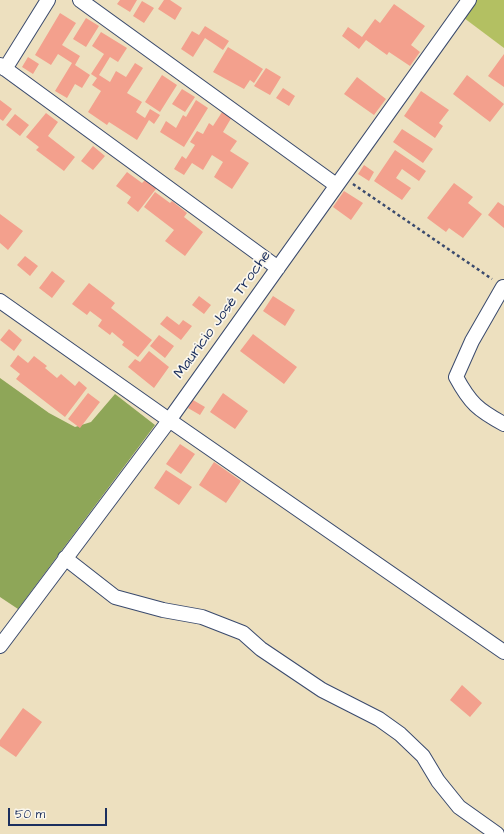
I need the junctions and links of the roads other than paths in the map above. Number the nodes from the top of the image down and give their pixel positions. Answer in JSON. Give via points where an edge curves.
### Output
{"nodes":[{"id":1,"x":48,"y":0,"type":"edge"},
{"id":2,"x":80,"y":0,"type":"edge"},
{"id":3,"x":469,"y":0,"type":"edge"},
{"id":4,"x":2,"y":67,"type":"edge"},
{"id":5,"x":340,"y":181,"type":"junction"},
{"id":6,"x":278,"y":268,"type":"junction"},
{"id":7,"x":503,"y":287,"type":"edge"},
{"id":8,"x":0,"y":301,"type":"edge"},
{"id":9,"x":169,"y":420,"type":"junction"},
{"id":10,"x":504,"y":424,"type":"edge"},
{"id":11,"x":65,"y":558,"type":"junction"},
{"id":12,"x":0,"y":646,"type":"edge"},
{"id":13,"x":504,"y":652,"type":"edge"},
{"id":14,"x":497,"y":834,"type":"edge"}],
"edges":[{"from":1,"to":4,"type":"street"},
{"from":2,"to":5,"type":"street"},
{"from":3,"to":5,"type":"street","name":"Mauricio José Troche"},
{"from":4,"to":6,"type":"street"},
{"from":5,"to":6,"type":"street","name":"Mauricio José Troche"},
{"from":6,"to":9,"type":"street","name":"Mauricio José Troche"},
{"from":7,"to":10,"type":"street","via":[[472,341],[456,377],[468,399],[487,415]]},
{"from":8,"to":9,"type":"street"},
{"from":9,"to":11,"type":"street","name":"Mauricio José Troche"},
{"from":9,"to":13,"type":"street"},
{"from":11,"to":12,"type":"street","name":"Mauricio José Troche"},
{"from":11,"to":14,"type":"street","via":[[115,597],[202,617],[243,633],[261,649],[322,690],[379,719],[400,734],[423,756],[438,781],[459,807]]}]}
